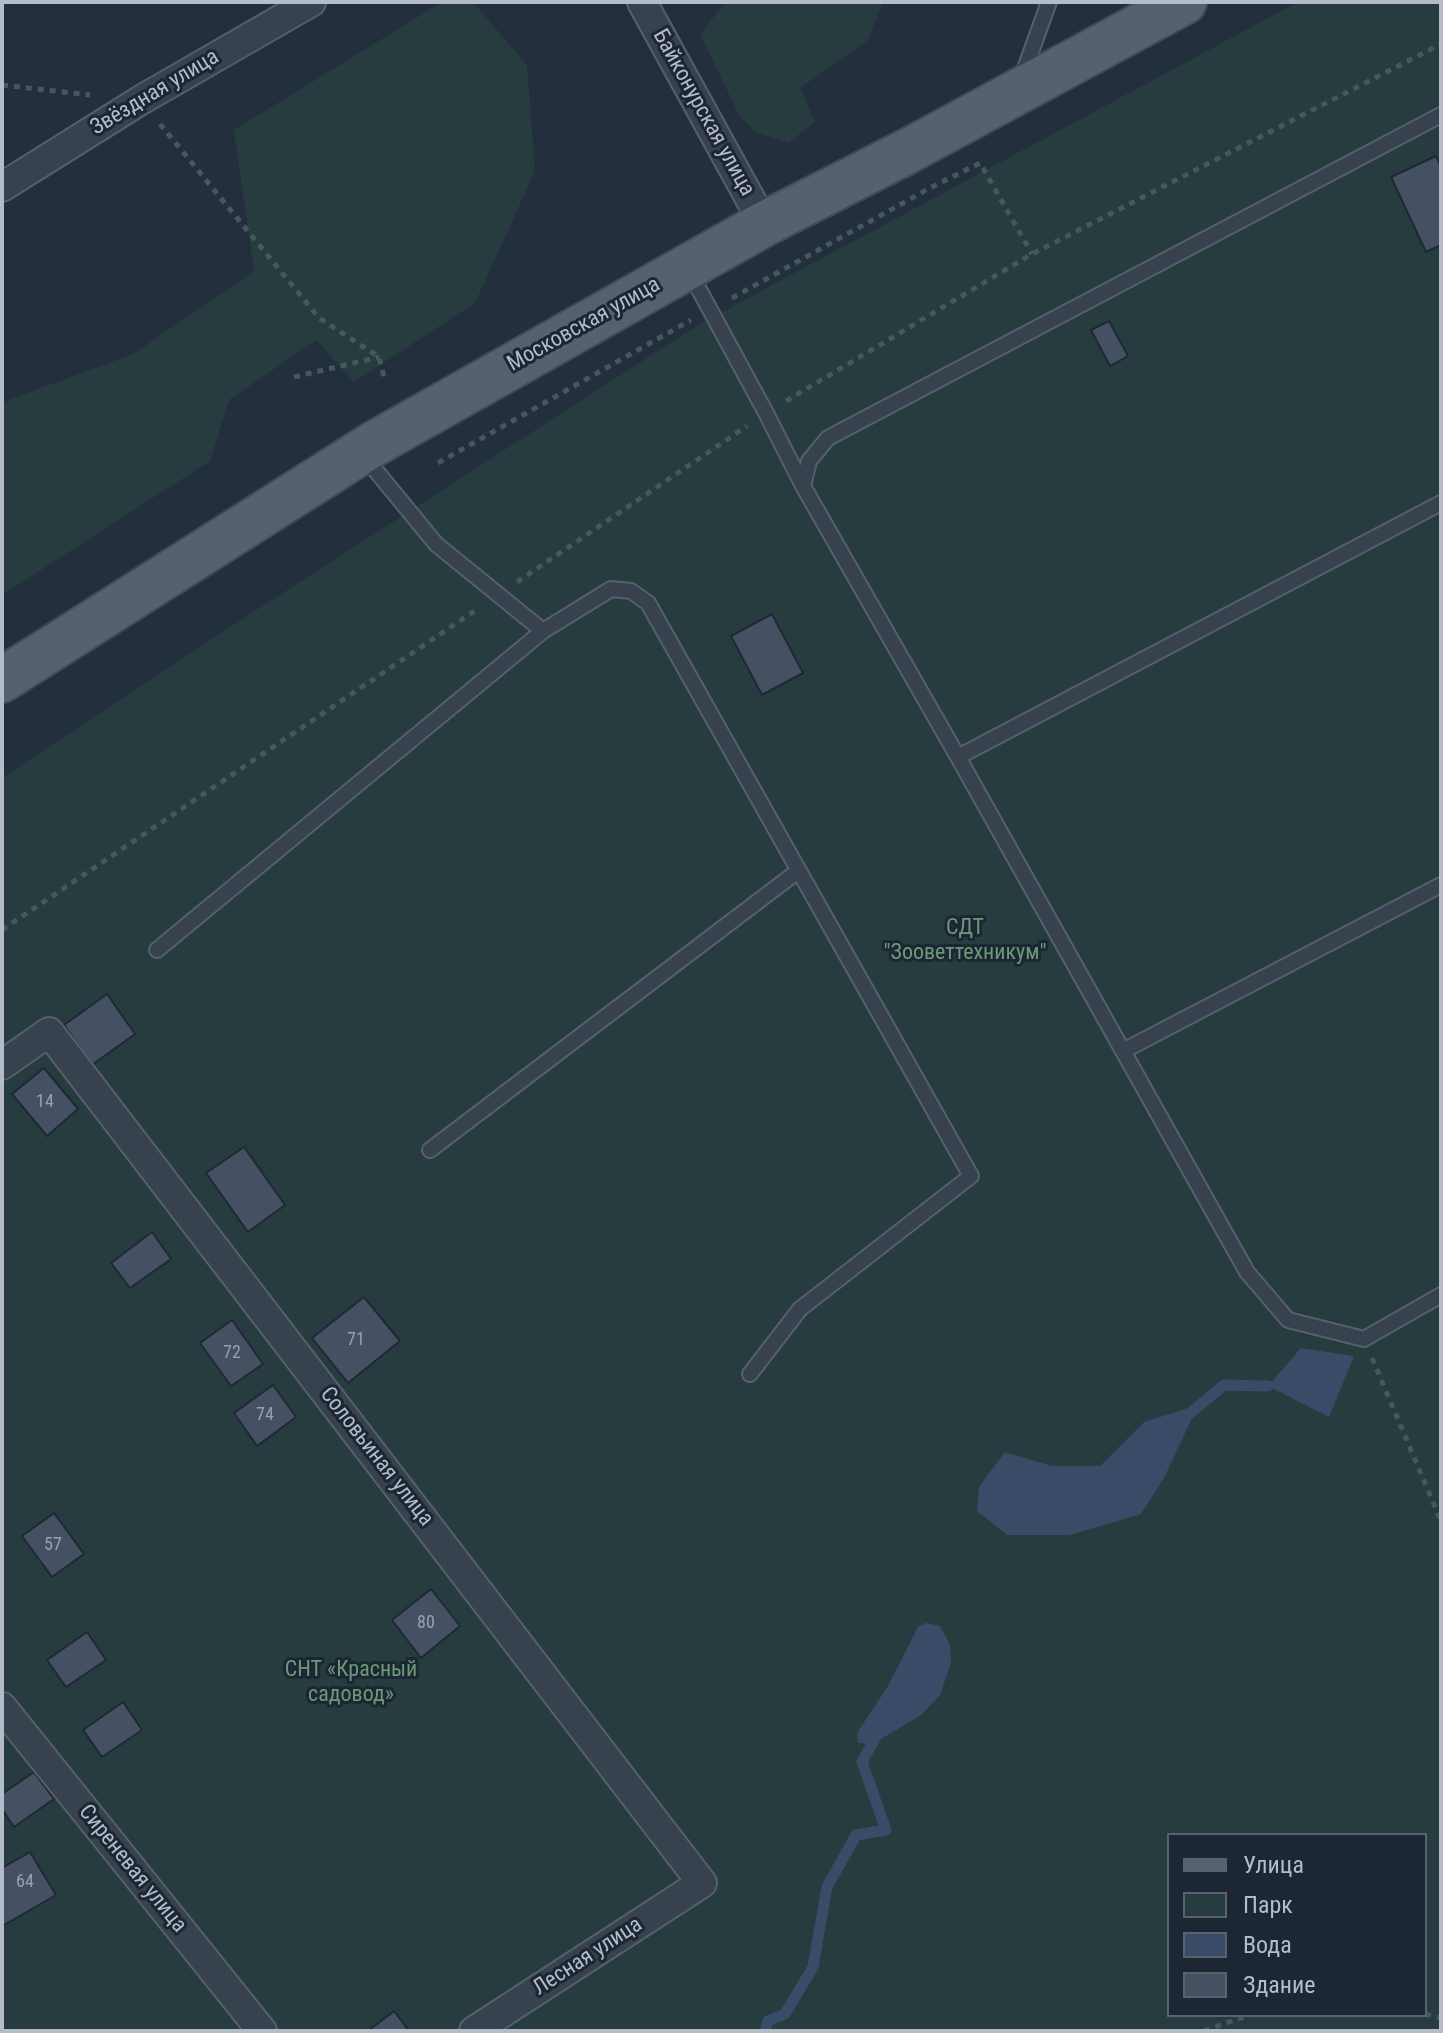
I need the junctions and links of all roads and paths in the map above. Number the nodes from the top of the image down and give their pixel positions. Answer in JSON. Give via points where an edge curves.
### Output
{"nodes":[{"id":1,"x":311,"y":2,"type":"edge"},
{"id":2,"x":642,"y":2,"type":"edge"},
{"id":3,"x":1049,"y":2,"type":"edge"},
{"id":4,"x":1184,"y":2,"type":"edge"},
{"id":5,"x":1441,"y":44,"type":"edge"},
{"id":6,"x":2,"y":85,"type":"edge"},
{"id":7,"x":1017,"y":91,"type":"junction"},
{"id":8,"x":141,"y":100,"type":"junction"},
{"id":9,"x":1441,"y":115,"type":"edge"},
{"id":10,"x":2,"y":187,"type":"edge"},
{"id":11,"x":764,"y":224,"type":"junction"},
{"id":12,"x":1032,"y":254,"type":"junction"},
{"id":13,"x":687,"y":267,"type":"junction"},
{"id":14,"x":710,"y":309,"type":"junction"},
{"id":15,"x":379,"y":357,"type":"junction"},
{"id":16,"x":294,"y":377,"type":"dead end"},
{"id":17,"x":384,"y":377,"type":"dead end"},
{"id":18,"x":766,"y":413,"type":"junction"},
{"id":19,"x":361,"y":451,"type":"junction"},
{"id":20,"x":438,"y":463,"type":"dead end"},
{"id":21,"x":803,"y":486,"type":"junction"},
{"id":22,"x":1441,"y":503,"type":"edge"},
{"id":23,"x":498,"y":594,"type":"junction"},
{"id":24,"x":543,"y":631,"type":"junction"},
{"id":25,"x":2,"y":680,"type":"edge"},
{"id":26,"x":958,"y":757,"type":"junction"},
{"id":27,"x":798,"y":871,"type":"junction"},
{"id":28,"x":1441,"y":885,"type":"edge"},
{"id":29,"x":2,"y":930,"type":"edge"},
{"id":30,"x":157,"y":950,"type":"dead end"},
{"id":31,"x":1123,"y":1051,"type":"junction"},
{"id":32,"x":2,"y":1065,"type":"edge"},
{"id":33,"x":430,"y":1150,"type":"dead end"},
{"id":34,"x":1441,"y":1295,"type":"edge"},
{"id":35,"x":1364,"y":1339,"type":"junction"},
{"id":36,"x":750,"y":1374,"type":"dead end"},
{"id":37,"x":1441,"y":1521,"type":"edge"},
{"id":38,"x":2,"y":1707,"type":"edge"},
{"id":39,"x":702,"y":1883,"type":"joint"},
{"id":40,"x":1243,"y":2017,"type":"edge"},
{"id":41,"x":262,"y":2031,"type":"edge"},
{"id":42,"x":474,"y":2031,"type":"edge"},
{"id":43,"x":1204,"y":2031,"type":"edge"}],
"edges":[{"from":1,"to":8,"type":"street","name":"Звёздная улица"},
{"from":2,"to":11,"type":"street","name":"Байконурская улица"},
{"from":3,"to":7,"type":"lane"},
{"from":4,"to":7,"type":"main road","name":"Московская улица"},
{"from":5,"to":12,"type":"path"},
{"from":6,"to":8,"type":"path"},
{"from":7,"to":11,"type":"main road","name":"Московская улица"},
{"from":8,"to":10,"type":"street","name":"Звёздная улица"},
{"from":8,"to":15,"type":"path","via":[[319,318]]},
{"from":9,"to":21,"type":"lane","via":[[828,438],[809,461]]},
{"from":11,"to":13,"type":"main road","name":"Московская улица"},
{"from":12,"to":14,"type":"path","via":[[980,163]]},
{"from":12,"to":18,"type":"path"},
{"from":13,"to":14,"type":"lane"},
{"from":13,"to":19,"type":"main road","name":"Московская улица"},
{"from":14,"to":18,"type":"lane"},
{"from":14,"to":20,"type":"path"},
{"from":15,"to":16,"type":"path"},
{"from":15,"to":17,"type":"path"},
{"from":18,"to":21,"type":"lane"},
{"from":18,"to":23,"type":"path"},
{"from":19,"to":23,"type":"lane","via":[[436,544]]},
{"from":19,"to":25,"type":"main road","name":"Московская улица"},
{"from":21,"to":26,"type":"lane"},
{"from":22,"to":26,"type":"lane"},
{"from":23,"to":24,"type":"lane"},
{"from":23,"to":29,"type":"path"},
{"from":24,"to":27,"type":"lane","via":[[611,589],[631,591],[648,603]]},
{"from":24,"to":30,"type":"lane"},
{"from":26,"to":31,"type":"lane"},
{"from":27,"to":33,"type":"lane"},
{"from":27,"to":36,"type":"lane","via":[[971,1176],[800,1309]]},
{"from":28,"to":31,"type":"lane"},
{"from":31,"to":35,"type":"lane","via":[[1247,1272],[1288,1320]]},
{"from":32,"to":39,"type":"street","name":"Соловьиная улица","via":[[49,1032]]},
{"from":34,"to":35,"type":"lane"},
{"from":35,"to":37,"type":"path"},
{"from":38,"to":41,"type":"street","name":"Сиреневая улица"},
{"from":39,"to":42,"type":"street","name":"Лесная улица"},
{"from":40,"to":43,"type":"path"}]}
